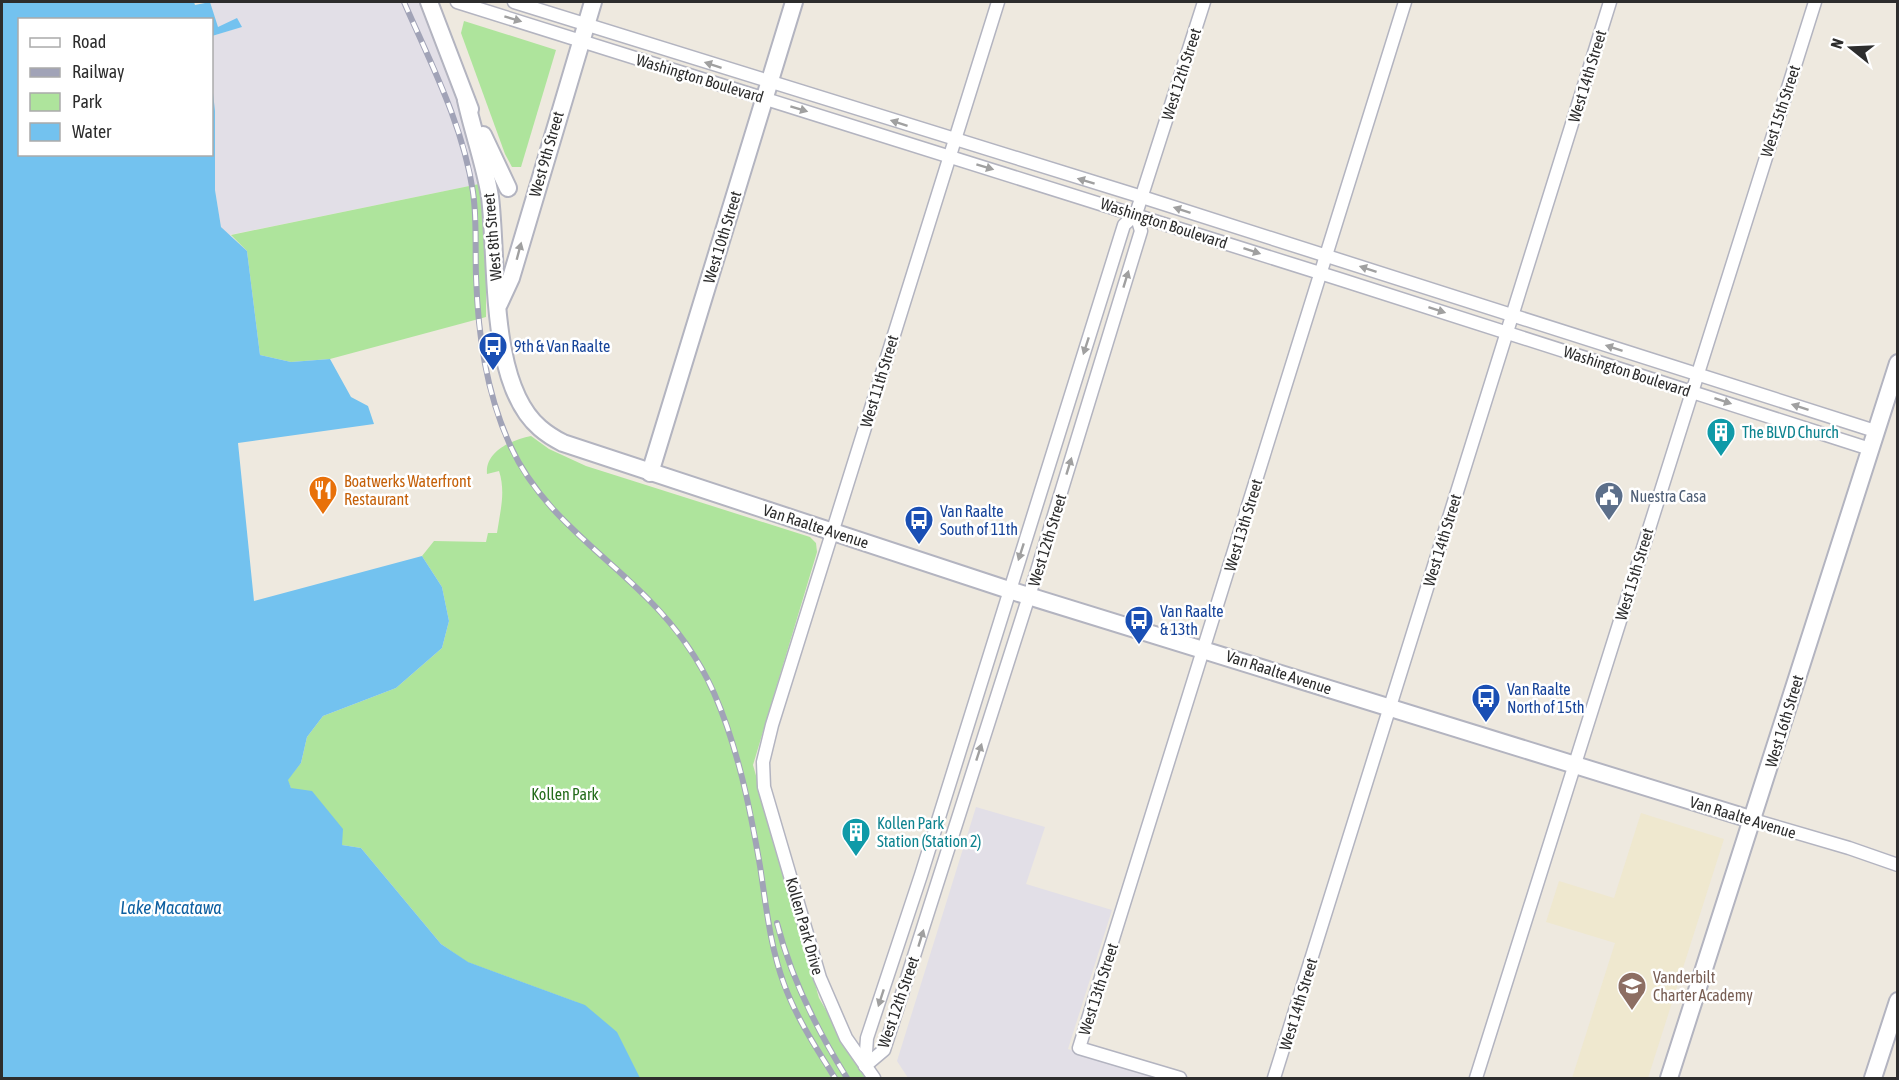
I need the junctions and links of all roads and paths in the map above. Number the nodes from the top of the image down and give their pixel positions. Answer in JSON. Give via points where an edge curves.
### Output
{"nodes":[{"id":1,"x":429,"y":2,"type":"edge"},
{"id":2,"x":457,"y":2,"type":"edge"},
{"id":3,"x":514,"y":2,"type":"edge"},
{"id":4,"x":593,"y":2,"type":"edge"},
{"id":5,"x":794,"y":2,"type":"edge"},
{"id":6,"x":998,"y":2,"type":"edge"},
{"id":7,"x":1204,"y":2,"type":"edge"},
{"id":8,"x":1405,"y":2,"type":"edge"},
{"id":9,"x":1610,"y":2,"type":"edge"},
{"id":10,"x":1815,"y":2,"type":"edge"},
{"id":11,"x":586,"y":24,"type":"junction"},
{"id":12,"x":580,"y":40,"type":"junction"},
{"id":13,"x":767,"y":90,"type":"junction"},
{"id":14,"x":466,"y":100,"type":"junction"},
{"id":15,"x":954,"y":141,"type":"junction"},
{"id":16,"x":949,"y":156,"type":"junction"},
{"id":17,"x":539,"y":178,"type":"junction"},
{"id":18,"x":508,"y":188,"type":"junction"},
{"id":19,"x":489,"y":197,"type":"junction"},
{"id":20,"x":1142,"y":197,"type":"junction"},
{"id":21,"x":1136,"y":214,"type":"junction"},
{"id":22,"x":1326,"y":256,"type":"junction"},
{"id":23,"x":1320,"y":273,"type":"junction"},
{"id":24,"x":498,"y":305,"type":"junction"},
{"id":25,"x":1512,"y":315,"type":"junction"},
{"id":26,"x":1507,"y":333,"type":"junction"},
{"id":27,"x":1898,"y":363,"type":"edge"},
{"id":28,"x":1697,"y":374,"type":"junction"},
{"id":29,"x":1692,"y":391,"type":"junction"},
{"id":30,"x":1875,"y":431,"type":"junction"},
{"id":31,"x":1870,"y":449,"type":"junction"},
{"id":32,"x":650,"y":473,"type":"junction"},
{"id":33,"x":832,"y":531,"type":"junction"},
{"id":34,"x":1009,"y":590,"type":"junction"},
{"id":35,"x":1029,"y":596,"type":"junction"},
{"id":36,"x":1205,"y":649,"type":"junction"},
{"id":37,"x":1390,"y":708,"type":"junction"},
{"id":38,"x":763,"y":762,"type":"joint"},
{"id":39,"x":1575,"y":765,"type":"junction"},
{"id":40,"x":1753,"y":820,"type":"junction"},
{"id":41,"x":1898,"y":865,"type":"edge"},
{"id":42,"x":1898,"y":1000,"type":"edge"},
{"id":43,"x":865,"y":1066,"type":"junction"},
{"id":44,"x":874,"y":1078,"type":"edge"},
{"id":45,"x":1180,"y":1078,"type":"edge"},
{"id":46,"x":1274,"y":1078,"type":"edge"},
{"id":47,"x":1476,"y":1078,"type":"edge"},
{"id":48,"x":1669,"y":1078,"type":"edge"},
{"id":49,"x":1873,"y":1078,"type":"edge"}],
"edges":[{"from":1,"to":14,"type":"street","name":"West 8th Street"},
{"from":2,"to":12,"type":"street","name":"Washington Boulevard","one_way":true},
{"from":3,"to":11,"type":"street","name":"Washington Boulevard"},
{"from":4,"to":11,"type":"street","name":"West 9th Street"},
{"from":5,"to":13,"type":"street","name":"West 10th Street"},
{"from":6,"to":15,"type":"street","name":"West 11th Street"},
{"from":7,"to":20,"type":"street","name":"West 12th Street"},
{"from":8,"to":22,"type":"street","name":"West 13th Street"},
{"from":9,"to":25,"type":"street","name":"West 14th Street"},
{"from":10,"to":28,"type":"street","name":"West 15th Street"},
{"from":11,"to":12,"type":"street","name":"West 9th Street"},
{"from":13,"to":11,"type":"street","name":"Washington Boulevard","one_way":true},
{"from":12,"to":13,"type":"street","name":"Washington Boulevard"},
{"from":12,"to":17,"type":"street","name":"West 9th Street"},
{"from":15,"to":13,"type":"street","name":"Washington Boulevard","one_way":true},
{"from":13,"to":16,"type":"street","name":"Washington Boulevard","one_way":true},
{"from":13,"to":32,"type":"street","name":"West 10th Street"},
{"from":14,"to":18,"type":"street","name":"West 8th Street"},
{"from":14,"to":19,"type":"street","name":"West 8th Street"},
{"from":15,"to":16,"type":"street","name":"West 11th Street"},
{"from":20,"to":15,"type":"street","name":"Washington Boulevard","one_way":true},
{"from":16,"to":21,"type":"street","name":"Washington Boulevard","one_way":true},
{"from":16,"to":33,"type":"street","name":"West 11th Street"},
{"from":17,"to":18,"type":"street","via":[[524,187]]},
{"from":24,"to":17,"type":"street","name":"West 9th Street","one_way":true,"via":[[511,278]]},
{"from":18,"to":19,"type":"street"},
{"from":19,"to":24,"type":"street","name":"West 8th Street"},
{"from":20,"to":21,"type":"street","name":"West 12th Street"},
{"from":22,"to":20,"type":"street","name":"Washington Boulevard","one_way":true},
{"from":21,"to":23,"type":"street","name":"Washington Boulevard","one_way":true},
{"from":21,"to":34,"type":"street","name":"West 12th Street","one_way":true,"via":[[1124,225]]},
{"from":35,"to":21,"type":"street","name":"West 12th Street","one_way":true,"via":[[1141,231]]},
{"from":22,"to":23,"type":"street","name":"West 13th Street"},
{"from":25,"to":22,"type":"street","name":"Washington Boulevard","one_way":true},
{"from":23,"to":26,"type":"street","name":"Washington Boulevard","one_way":true},
{"from":23,"to":36,"type":"street","name":"West 13th Street"},
{"from":24,"to":32,"type":"street","name":"Van Raalte Avenue","via":[[504,357],[514,389],[539,428],[563,444]]},
{"from":25,"to":26,"type":"street","name":"West 14th Street"},
{"from":28,"to":25,"type":"street","name":"Washington Boulevard","one_way":true},
{"from":26,"to":29,"type":"street","name":"Washington Boulevard"},
{"from":26,"to":37,"type":"street","name":"West 14th Street"},
{"from":27,"to":30,"type":"street","name":"West 16th Street"},
{"from":28,"to":29,"type":"street","name":"West 15th Street"},
{"from":30,"to":28,"type":"street","name":"Washington Boulevard","one_way":true},
{"from":29,"to":31,"type":"street","name":"Washington Boulevard","one_way":true},
{"from":29,"to":39,"type":"street","name":"West 15th Street"},
{"from":30,"to":31,"type":"street","name":"West 16th Street"},
{"from":31,"to":40,"type":"street","name":"West 16th Street"},
{"from":32,"to":33,"type":"street","name":"Van Raalte Avenue"},
{"from":33,"to":34,"type":"street","name":"Van Raalte Avenue"},
{"from":33,"to":38,"type":"street","name":"West 11th Street"},
{"from":34,"to":35,"type":"street","name":"Van Raalte Avenue"},
{"from":34,"to":43,"type":"street","name":"West 12th Street","one_way":true,"via":[[867,1038]]},
{"from":35,"to":36,"type":"street","name":"Van Raalte Avenue"},
{"from":43,"to":35,"type":"street","name":"West 12th Street","one_way":true,"via":[[884,1050]]},
{"from":36,"to":37,"type":"street","name":"Van Raalte Avenue"},
{"from":36,"to":45,"type":"street","name":"West 13th Street","via":[[1079,1048]]},
{"from":37,"to":39,"type":"street","name":"Van Raalte Avenue"},
{"from":37,"to":46,"type":"street","name":"West 14th Street"},
{"from":38,"to":43,"type":"street","name":"Kollen Park Drive","via":[[764,787],[820,978],[836,1020]]},
{"from":39,"to":40,"type":"street","name":"Van Raalte Avenue"},
{"from":39,"to":47,"type":"street","name":"West 15th Street"},
{"from":40,"to":41,"type":"street","name":"Van Raalte Avenue"},
{"from":40,"to":48,"type":"street","name":"West 16th Street"},
{"from":42,"to":49,"type":"street"},
{"from":43,"to":44,"type":"street","name":"Kollen Park Drive"}]}
